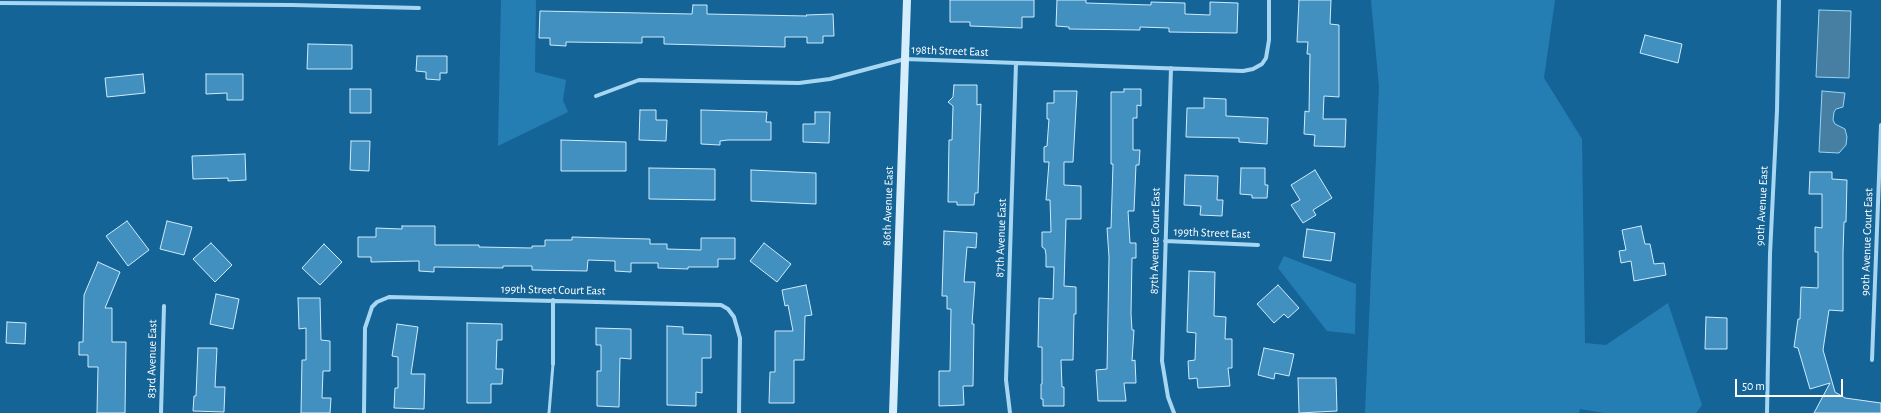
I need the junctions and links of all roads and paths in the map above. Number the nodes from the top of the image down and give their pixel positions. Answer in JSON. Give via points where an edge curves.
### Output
{"nodes":[{"id":1,"x":907,"y":0,"type":"edge"},
{"id":2,"x":1269,"y":0,"type":"edge"},
{"id":3,"x":1779,"y":0,"type":"edge"},
{"id":4,"x":292,"y":2,"type":"edge"},
{"id":5,"x":0,"y":3,"type":"edge"},
{"id":6,"x":419,"y":8,"type":"dead end"},
{"id":7,"x":905,"y":59,"type":"junction"},
{"id":8,"x":1016,"y":63,"type":"junction"},
{"id":9,"x":1171,"y":68,"type":"junction"},
{"id":10,"x":596,"y":96,"type":"dead end"},
{"id":11,"x":1881,"y":125,"type":"edge"},
{"id":12,"x":1165,"y":241,"type":"junction"},
{"id":13,"x":1258,"y":245,"type":"dead end"},
{"id":14,"x":554,"y":300,"type":"junction"},
{"id":15,"x":164,"y":306,"type":"dead end"},
{"id":16,"x":1872,"y":360,"type":"dead end"},
{"id":17,"x":553,"y":364,"type":"joint"},
{"id":18,"x":161,"y":413,"type":"edge"},
{"id":19,"x":364,"y":413,"type":"edge"},
{"id":20,"x":548,"y":413,"type":"edge"},
{"id":21,"x":739,"y":413,"type":"edge"},
{"id":22,"x":893,"y":413,"type":"edge"},
{"id":23,"x":1010,"y":413,"type":"edge"},
{"id":24,"x":1174,"y":413,"type":"edge"},
{"id":25,"x":1767,"y":413,"type":"edge"}],
"edges":[{"from":1,"to":7,"type":"street","name":"86th Avenue East"},
{"from":2,"to":9,"type":"street","name":"198th Street East","via":[[1268,50],[1260,66],[1243,71]]},
{"from":3,"to":25,"type":"street","name":"90th Avenue East"},
{"from":4,"to":5,"type":"street"},
{"from":4,"to":6,"type":"street"},
{"from":7,"to":8,"type":"street","name":"198th Street East"},
{"from":7,"to":10,"type":"street","name":"198th Street East","via":[[799,83],[639,80]]},
{"from":7,"to":22,"type":"street","name":"86th Avenue East"},
{"from":8,"to":9,"type":"street","name":"198th Street East"},
{"from":8,"to":23,"type":"street","name":"87th Avenue East","via":[[1006,380]]},
{"from":9,"to":12,"type":"street","name":"87th Avenue Court East"},
{"from":11,"to":16,"type":"street","name":"90th Avenue Court East"},
{"from":12,"to":13,"type":"street","name":"199th Street East"},
{"from":12,"to":24,"type":"street","name":"87th Avenue Court East","via":[[1162,361],[1168,398]]},
{"from":14,"to":17,"type":"street"},
{"from":14,"to":19,"type":"street","name":"199th Street Court East","via":[[389,297],[377,302],[368,315],[365,328]]},
{"from":14,"to":21,"type":"street","name":"199th Street Court East","via":[[713,304],[728,309],[734,317],[740,338]]},
{"from":15,"to":18,"type":"street","name":"83rd Avenue East"},
{"from":17,"to":20,"type":"lane"}]}
